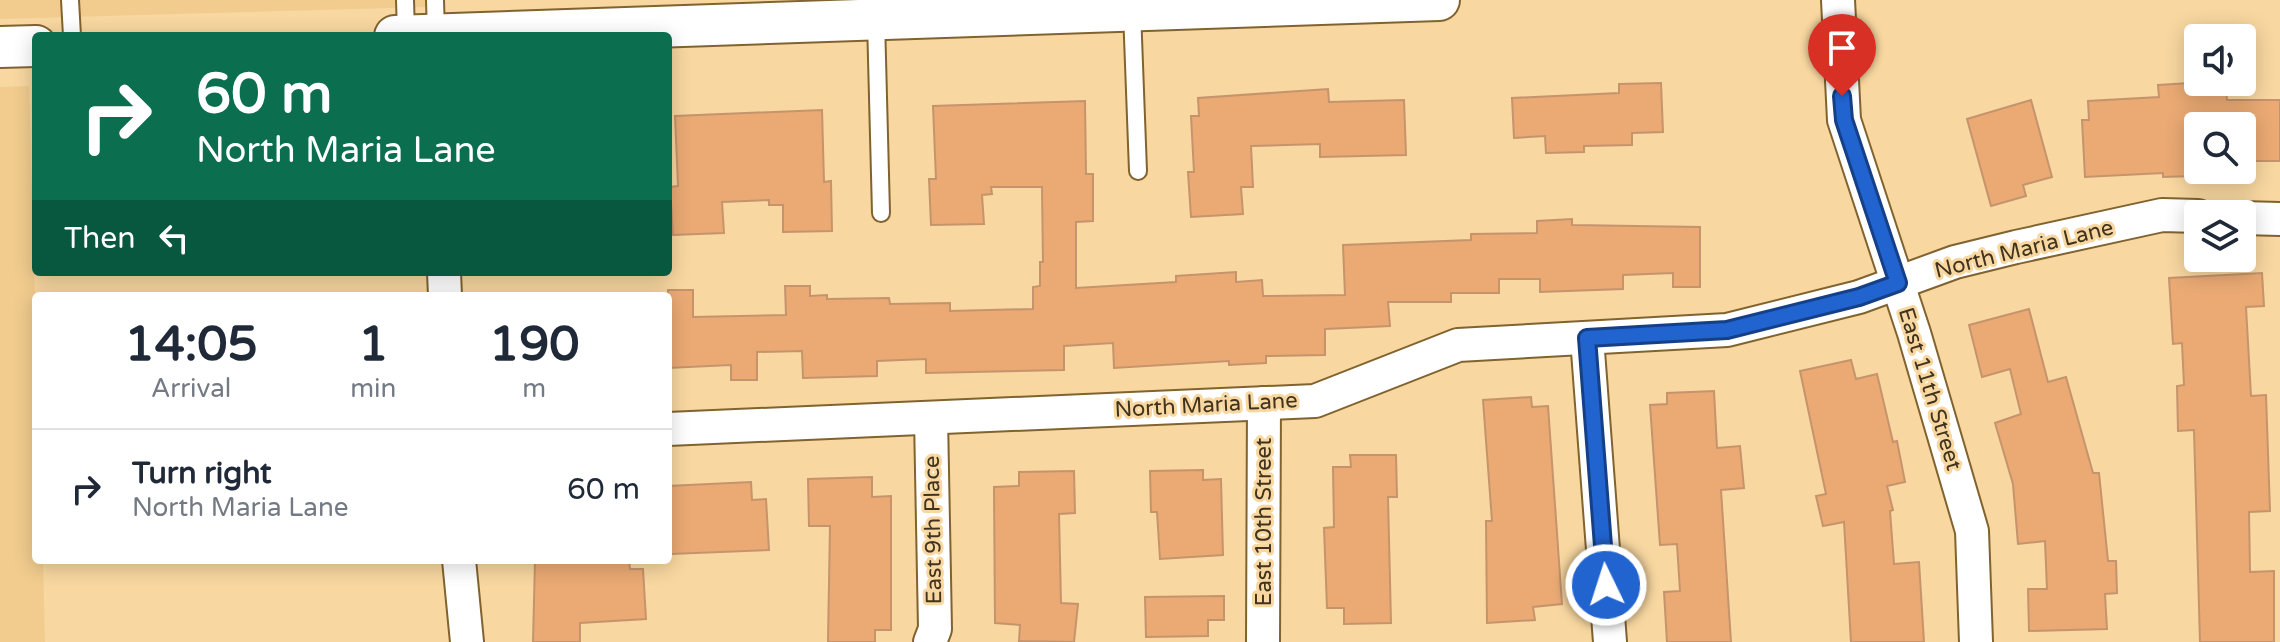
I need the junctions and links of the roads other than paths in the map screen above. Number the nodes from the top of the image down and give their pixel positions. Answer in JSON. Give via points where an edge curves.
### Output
{"nodes":[{"id":1,"x":70,"y":0,"type":"edge"},
{"id":2,"x":405,"y":0,"type":"edge"},
{"id":3,"x":1439,"y":0,"type":"edge"},
{"id":4,"x":1838,"y":0,"type":"edge"},
{"id":5,"x":1046,"y":6,"type":"edge"},
{"id":6,"x":1131,"y":9,"type":"junction"},
{"id":7,"x":876,"y":18,"type":"junction"},
{"id":8,"x":428,"y":27,"type":"edge"},
{"id":9,"x":72,"y":32,"type":"edge"},
{"id":10,"x":616,"y":32,"type":"edge"},
{"id":11,"x":32,"y":46,"type":"edge"},
{"id":12,"x":0,"y":47,"type":"edge"},
{"id":13,"x":1138,"y":171,"type":"dead end"},
{"id":14,"x":881,"y":213,"type":"dead end"},
{"id":15,"x":2184,"y":216,"type":"edge"},
{"id":16,"x":2256,"y":218,"type":"edge"},
{"id":17,"x":2280,"y":219,"type":"edge"},
{"id":18,"x":1898,"y":283,"type":"junction"},
{"id":19,"x":1587,"y":338,"type":"junction"},
{"id":20,"x":1264,"y":403,"type":"junction"},
{"id":21,"x":931,"y":418,"type":"junction"},
{"id":22,"x":672,"y":429,"type":"edge"},
{"id":23,"x":459,"y":564,"type":"edge"},
{"id":24,"x":467,"y":642,"type":"edge"},
{"id":25,"x":930,"y":642,"type":"edge"},
{"id":26,"x":1263,"y":642,"type":"edge"},
{"id":27,"x":1610,"y":642,"type":"edge"},
{"id":28,"x":1976,"y":642,"type":"edge"}],
"edges":[{"from":1,"to":9,"type":"lane"},
{"from":2,"to":8,"type":"lane"},
{"from":3,"to":6,"type":"street"},
{"from":4,"to":18,"type":"street","name":"East 11th Street","via":[[1844,120]]},
{"from":5,"to":6,"type":"street"},
{"from":5,"to":7,"type":"street"},
{"from":6,"to":13,"type":"lane"},
{"from":7,"to":10,"type":"street"},
{"from":7,"to":14,"type":"lane"},
{"from":8,"to":10,"type":"street"},
{"from":11,"to":12,"type":"street"},
{"from":15,"to":18,"type":"street","name":"North Maria Lane","via":[[2162,215],[2016,247]]},
{"from":16,"to":17,"type":"street"},
{"from":18,"to":19,"type":"street","name":"North Maria Lane","via":[[1727,330]]},
{"from":18,"to":28,"type":"street","name":"East 11th Street","via":[[1972,531]]},
{"from":19,"to":20,"type":"street","name":"North Maria Lane","via":[[1458,345],[1315,401]]},
{"from":19,"to":27,"type":"street"},
{"from":20,"to":21,"type":"street","name":"North Maria Lane"},
{"from":20,"to":26,"type":"street","name":"East 10th Street"},
{"from":21,"to":22,"type":"street","name":"North Maria Lane"},
{"from":21,"to":25,"type":"street","name":"East 9th Place","via":[[935,629]]},
{"from":23,"to":24,"type":"street"}]}
